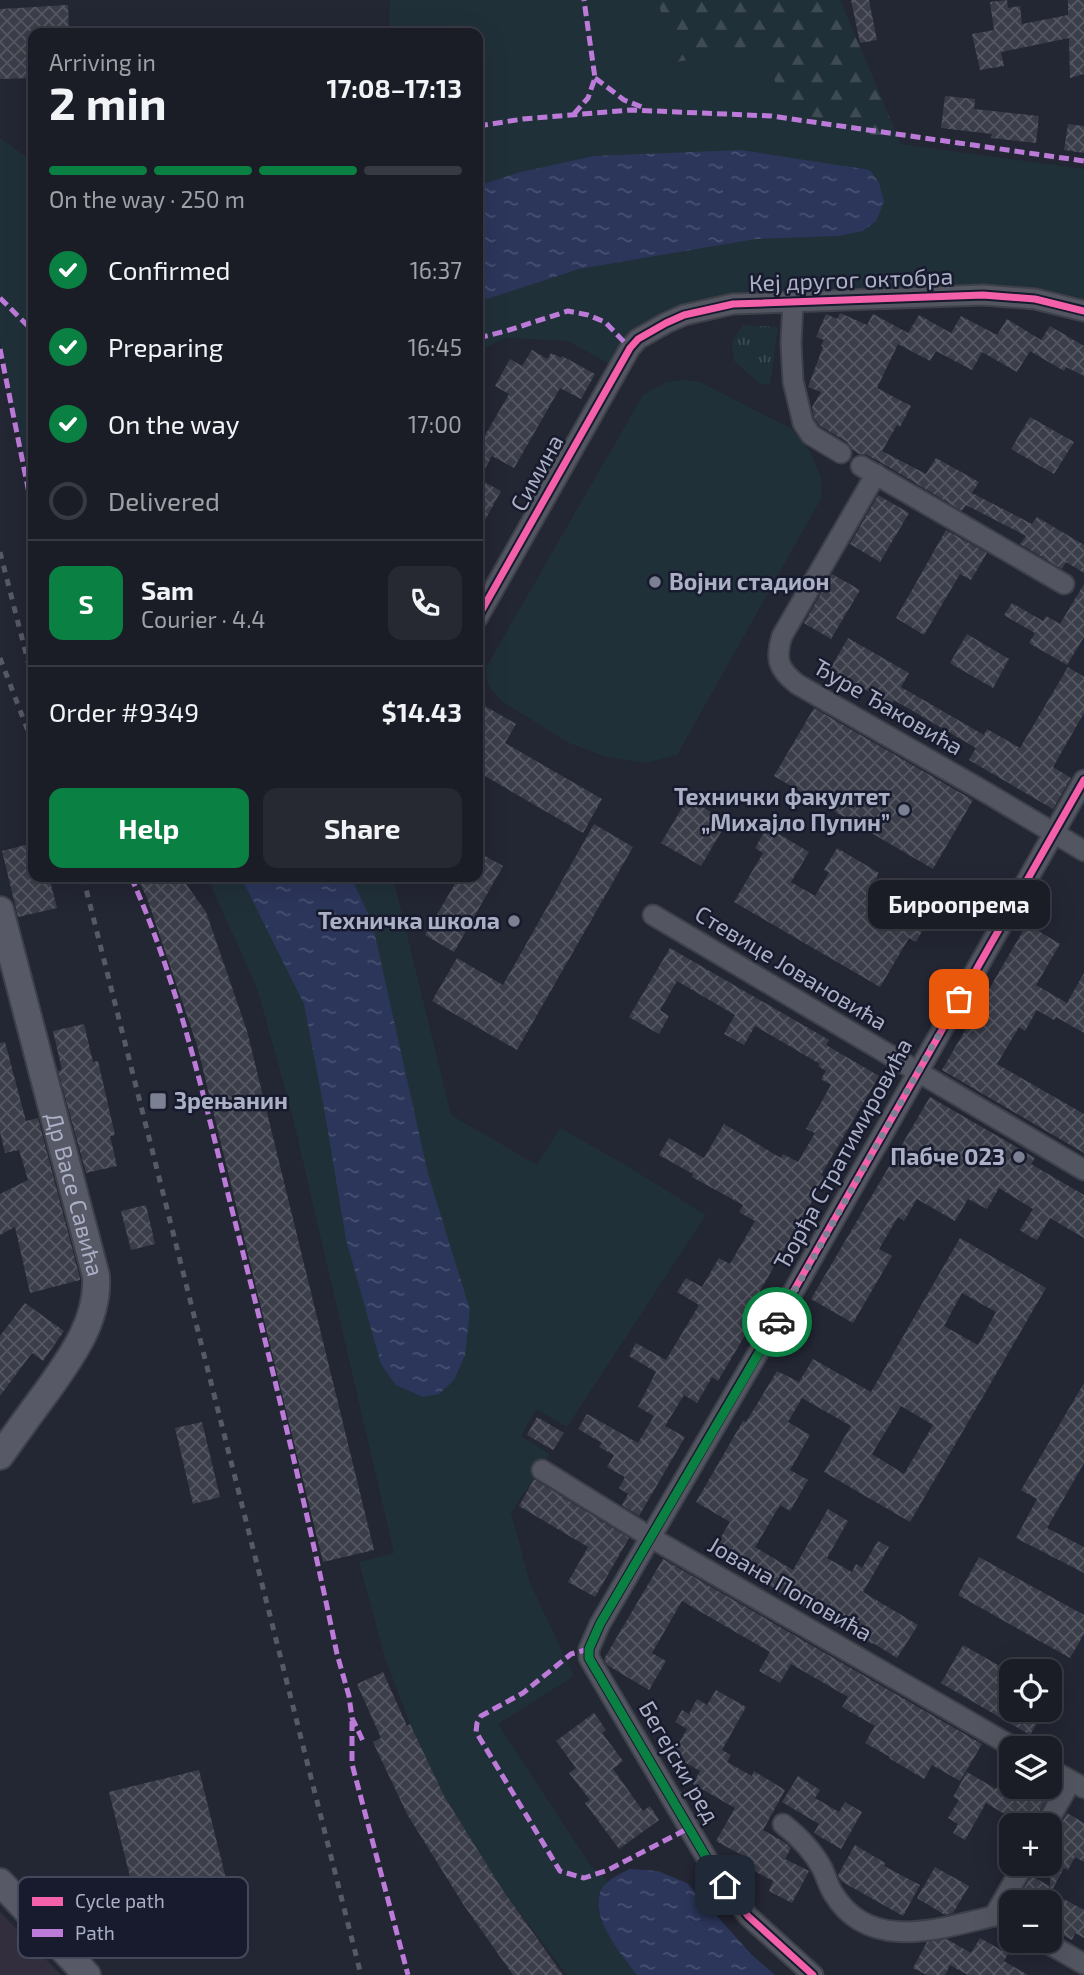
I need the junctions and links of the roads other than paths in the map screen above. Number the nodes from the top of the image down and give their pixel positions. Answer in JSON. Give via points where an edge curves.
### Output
{"nodes":[{"id":1,"x":793,"y":302,"type":"junction"},
{"id":2,"x":1084,"y":311,"type":"edge"},
{"id":3,"x":630,"y":348,"type":"joint"},
{"id":4,"x":841,"y":453,"type":"dead end"},
{"id":5,"x":1064,"y":584,"type":"dead end"},
{"id":6,"x":483,"y":608,"type":"edge"},
{"id":7,"x":1084,"y":780,"type":"edge"},
{"id":8,"x":1054,"y":833,"type":"junction"},
{"id":9,"x":1084,"y":851,"type":"edge"},
{"id":10,"x":0,"y":910,"type":"edge"},
{"id":11,"x":653,"y":915,"type":"dead end"},
{"id":12,"x":917,"y":1071,"type":"junction"},
{"id":13,"x":1084,"y":1170,"type":"edge"},
{"id":14,"x":0,"y":1456,"type":"edge"},
{"id":15,"x":541,"y":1470,"type":"dead end"},
{"id":16,"x":650,"y":1537,"type":"junction"},
{"id":17,"x":600,"y":1624,"type":"joint"},
{"id":18,"x":999,"y":1739,"type":"edge"},
{"id":19,"x":1062,"y":1776,"type":"edge"},
{"id":20,"x":1078,"y":1785,"type":"edge"},
{"id":21,"x":1056,"y":1813,"type":"edge"},
{"id":22,"x":783,"y":1824,"type":"dead end"},
{"id":23,"x":0,"y":1882,"type":"edge"},
{"id":24,"x":18,"y":1901,"type":"edge"},
{"id":25,"x":999,"y":1920,"type":"edge"},
{"id":26,"x":1062,"y":1951,"type":"edge"},
{"id":27,"x":71,"y":1958,"type":"edge"},
{"id":28,"x":1084,"y":1964,"type":"edge"},
{"id":29,"x":87,"y":1975,"type":"edge"},
{"id":30,"x":813,"y":1975,"type":"edge"}],
"edges":[{"from":1,"to":2,"type":"street","name":"Кеј другог октобра","via":[[983,295],[1035,299]]},
{"from":1,"to":3,"type":"street","name":"Кеј другог октобра","via":[[733,304],[684,315],[649,332]]},
{"from":1,"to":4,"type":"street","name":"Кеј другог октобра","via":[[793,381],[803,423],[811,435]]},
{"from":3,"to":6,"type":"street","name":"Симина"},
{"from":5,"to":8,"type":"street","name":"Ђуре Ђаковића","via":[[869,470],[782,636],[778,652],[789,678],[797,684]]},
{"from":7,"to":8,"type":"street","name":"Ђорђа Стратимировића"},
{"from":8,"to":9,"type":"street","name":"Ђуре Ђаковића"},
{"from":8,"to":12,"type":"street","name":"Ђорђа Стратимировића"},
{"from":10,"to":14,"type":"street","name":"Др Васе Савића","via":[[97,1287],[92,1312],[73,1353]]},
{"from":11,"to":12,"type":"street","name":"Стевице Јовановића"},
{"from":12,"to":13,"type":"street","name":"Стевице Јовановића"},
{"from":12,"to":16,"type":"street","name":"Ђорђа Стратимировића"},
{"from":15,"to":16,"type":"street","name":"Јована Поповића"},
{"from":16,"to":17,"type":"street","name":"Ђорђа Стратимировића"},
{"from":16,"to":18,"type":"street","name":"Јована Поповића"},
{"from":17,"to":30,"type":"street","name":"Бегејски ред","via":[[589,1658],[713,1869],[748,1916]]},
{"from":19,"to":20,"type":"street"},
{"from":20,"to":21,"type":"street"},
{"from":22,"to":25,"type":"street","via":[[822,1867],[833,1894],[868,1926],[912,1933]]},
{"from":23,"to":24,"type":"street"},
{"from":26,"to":28,"type":"street"},
{"from":27,"to":29,"type":"street"}]}
